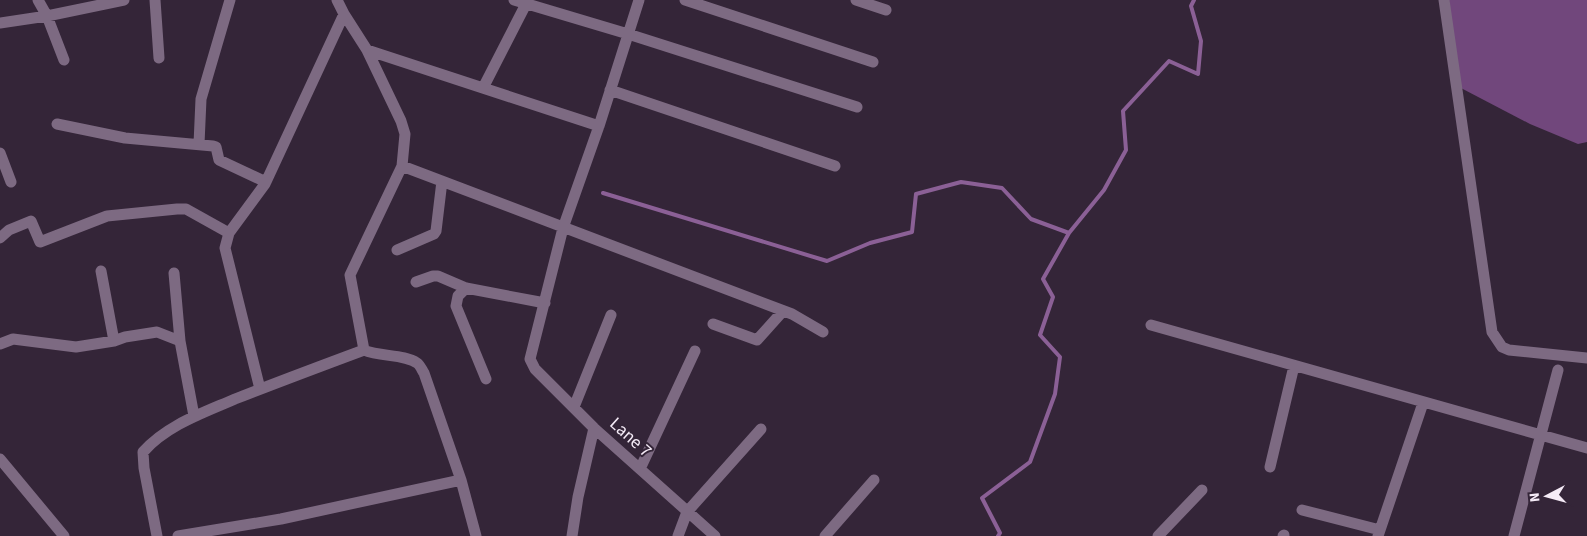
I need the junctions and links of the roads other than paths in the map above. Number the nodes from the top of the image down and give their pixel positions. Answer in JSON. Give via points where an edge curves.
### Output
{"nodes":[{"id":1,"x":38,"y":0,"type":"edge"},
{"id":2,"x":124,"y":0,"type":"edge"},
{"id":3,"x":155,"y":0,"type":"edge"},
{"id":4,"x":230,"y":0,"type":"edge"},
{"id":5,"x":338,"y":0,"type":"edge"},
{"id":6,"x":514,"y":0,"type":"edge"},
{"id":7,"x":640,"y":0,"type":"edge"},
{"id":8,"x":685,"y":0,"type":"edge"},
{"id":9,"x":856,"y":0,"type":"edge"},
{"id":10,"x":1444,"y":0,"type":"edge"},
{"id":11,"x":526,"y":4,"type":"junction"},
{"id":12,"x":886,"y":10,"type":"dead end"},
{"id":13,"x":344,"y":14,"type":"junction"},
{"id":14,"x":47,"y":16,"type":"junction"},
{"id":15,"x":0,"y":23,"type":"edge"},
{"id":16,"x":628,"y":34,"type":"junction"},
{"id":17,"x":367,"y":50,"type":"junction"},
{"id":18,"x":160,"y":58,"type":"dead end"},
{"id":19,"x":64,"y":60,"type":"dead end"},
{"id":20,"x":873,"y":62,"type":"dead end"},
{"id":21,"x":483,"y":88,"type":"junction"},
{"id":22,"x":610,"y":90,"type":"junction"},
{"id":23,"x":857,"y":107,"type":"dead end"},
{"id":24,"x":57,"y":124,"type":"dead end"},
{"id":25,"x":599,"y":126,"type":"junction"},
{"id":26,"x":198,"y":144,"type":"junction"},
{"id":27,"x":0,"y":153,"type":"edge"},
{"id":28,"x":402,"y":166,"type":"junction"},
{"id":29,"x":835,"y":166,"type":"dead end"},
{"id":30,"x":442,"y":181,"type":"junction"},
{"id":31,"x":11,"y":182,"type":"dead end"},
{"id":32,"x":266,"y":182,"type":"junction"},
{"id":33,"x":0,"y":222,"type":"edge"},
{"id":34,"x":563,"y":228,"type":"junction"},
{"id":35,"x":229,"y":233,"type":"junction"},
{"id":36,"x":4,"y":234,"type":"edge"},
{"id":37,"x":397,"y":250,"type":"dead end"},
{"id":38,"x":101,"y":271,"type":"dead end"},
{"id":39,"x":174,"y":273,"type":"dead end"},
{"id":40,"x":416,"y":282,"type":"dead end"},
{"id":41,"x":466,"y":288,"type":"junction"},
{"id":42,"x":545,"y":303,"type":"junction"},
{"id":43,"x":783,"y":311,"type":"junction"},
{"id":44,"x":611,"y":315,"type":"dead end"},
{"id":45,"x":713,"y":324,"type":"dead end"},
{"id":46,"x":1151,"y":325,"type":"dead end"},
{"id":47,"x":823,"y":332,"type":"dead end"},
{"id":48,"x":114,"y":340,"type":"junction"},
{"id":49,"x":180,"y":340,"type":"junction"},
{"id":50,"x":0,"y":344,"type":"edge"},
{"id":51,"x":364,"y":350,"type":"junction"},
{"id":52,"x":695,"y":350,"type":"dead end"},
{"id":53,"x":1587,"y":358,"type":"edge"},
{"id":54,"x":1294,"y":366,"type":"junction"},
{"id":55,"x":1558,"y":370,"type":"dead end"},
{"id":56,"x":486,"y":379,"type":"dead end"},
{"id":57,"x":260,"y":389,"type":"junction"},
{"id":58,"x":1423,"y":403,"type":"junction"},
{"id":59,"x":574,"y":407,"type":"junction"},
{"id":60,"x":194,"y":416,"type":"junction"},
{"id":61,"x":594,"y":428,"type":"junction"},
{"id":62,"x":761,"y":429,"type":"dead end"},
{"id":63,"x":1540,"y":436,"type":"junction"},
{"id":64,"x":1587,"y":448,"type":"edge"},
{"id":65,"x":0,"y":459,"type":"edge"},
{"id":66,"x":1270,"y":467,"type":"dead end"},
{"id":67,"x":640,"y":470,"type":"junction"},
{"id":68,"x":461,"y":480,"type":"junction"},
{"id":69,"x":874,"y":480,"type":"dead end"},
{"id":70,"x":1202,"y":490,"type":"dead end"},
{"id":71,"x":1302,"y":510,"type":"dead end"},
{"id":72,"x":687,"y":512,"type":"junction"},
{"id":73,"x":1379,"y":533,"type":"edge"},
{"id":74,"x":64,"y":536,"type":"edge"},
{"id":75,"x":157,"y":536,"type":"edge"},
{"id":76,"x":178,"y":536,"type":"edge"},
{"id":77,"x":476,"y":536,"type":"edge"},
{"id":78,"x":572,"y":536,"type":"edge"},
{"id":79,"x":678,"y":536,"type":"edge"},
{"id":80,"x":715,"y":536,"type":"edge"},
{"id":81,"x":825,"y":536,"type":"edge"},
{"id":82,"x":1158,"y":536,"type":"edge"},
{"id":83,"x":1514,"y":536,"type":"edge"}],
"edges":[{"from":1,"to":14,"type":"street"},
{"from":2,"to":14,"type":"street"},
{"from":3,"to":18,"type":"street"},
{"from":4,"to":26,"type":"street","via":[[201,99]]},
{"from":5,"to":13,"type":"street"},
{"from":6,"to":11,"type":"street"},
{"from":7,"to":16,"type":"street"},
{"from":8,"to":20,"type":"street"},
{"from":9,"to":12,"type":"street"},
{"from":10,"to":53,"type":"street","via":[[1492,332],[1502,347],[1509,350]]},
{"from":11,"to":16,"type":"street"},
{"from":11,"to":21,"type":"street"},
{"from":13,"to":17,"type":"street"},
{"from":13,"to":32,"type":"street"},
{"from":14,"to":15,"type":"street"},
{"from":14,"to":19,"type":"street"},
{"from":16,"to":22,"type":"street"},
{"from":16,"to":23,"type":"street"},
{"from":17,"to":21,"type":"street"},
{"from":17,"to":28,"type":"street","via":[[405,134]]},
{"from":21,"to":25,"type":"street"},
{"from":22,"to":25,"type":"street"},
{"from":22,"to":29,"type":"street"},
{"from":24,"to":26,"type":"street","via":[[125,138]]},
{"from":25,"to":34,"type":"street"},
{"from":26,"to":32,"type":"street","via":[[216,147],[219,160]]},
{"from":27,"to":31,"type":"street"},
{"from":28,"to":30,"type":"street"},
{"from":28,"to":51,"type":"street","via":[[350,274]]},
{"from":30,"to":34,"type":"street"},
{"from":30,"to":37,"type":"street","via":[[436,231]]},
{"from":32,"to":35,"type":"street"},
{"from":33,"to":36,"type":"street"},
{"from":34,"to":42,"type":"street"},
{"from":34,"to":43,"type":"street"},
{"from":35,"to":36,"type":"street","via":[[186,209],[107,216],[40,242],[31,221]]},
{"from":35,"to":57,"type":"street","via":[[225,248]]},
{"from":38,"to":48,"type":"street"},
{"from":39,"to":49,"type":"street"},
{"from":40,"to":41,"type":"street","via":[[438,276]]},
{"from":41,"to":42,"type":"street"},
{"from":41,"to":56,"type":"street","via":[[458,296],[456,306]]},
{"from":42,"to":59,"type":"street","name":"Lane 7","via":[[530,359],[535,369]]},
{"from":43,"to":45,"type":"street","via":[[757,340]]},
{"from":43,"to":47,"type":"street"},
{"from":44,"to":59,"type":"street"},
{"from":46,"to":54,"type":"street"},
{"from":48,"to":49,"type":"street","via":[[157,332]]},
{"from":48,"to":50,"type":"street","via":[[76,347],[13,339]]},
{"from":49,"to":60,"type":"street"},
{"from":51,"to":57,"type":"street"},
{"from":51,"to":68,"type":"street","via":[[418,364]]},
{"from":52,"to":67,"type":"street"},
{"from":54,"to":58,"type":"street"},
{"from":54,"to":66,"type":"street"},
{"from":55,"to":63,"type":"street"},
{"from":57,"to":60,"type":"street"},
{"from":58,"to":63,"type":"street"},
{"from":58,"to":73,"type":"street"},
{"from":59,"to":61,"type":"street","name":"Lane 7"},
{"from":60,"to":75,"type":"street","via":[[152,442],[143,452]]},
{"from":61,"to":67,"type":"street","name":"Lane 7"},
{"from":61,"to":78,"type":"street"},
{"from":62,"to":72,"type":"street"},
{"from":63,"to":64,"type":"street"},
{"from":63,"to":83,"type":"street"},
{"from":65,"to":74,"type":"street"},
{"from":67,"to":72,"type":"street","name":"Lane 7"},
{"from":68,"to":76,"type":"street"},
{"from":68,"to":77,"type":"street"},
{"from":69,"to":81,"type":"street"},
{"from":70,"to":82,"type":"street"},
{"from":71,"to":73,"type":"street"},
{"from":72,"to":79,"type":"street"},
{"from":72,"to":80,"type":"street","name":"Lane 7"}]}
